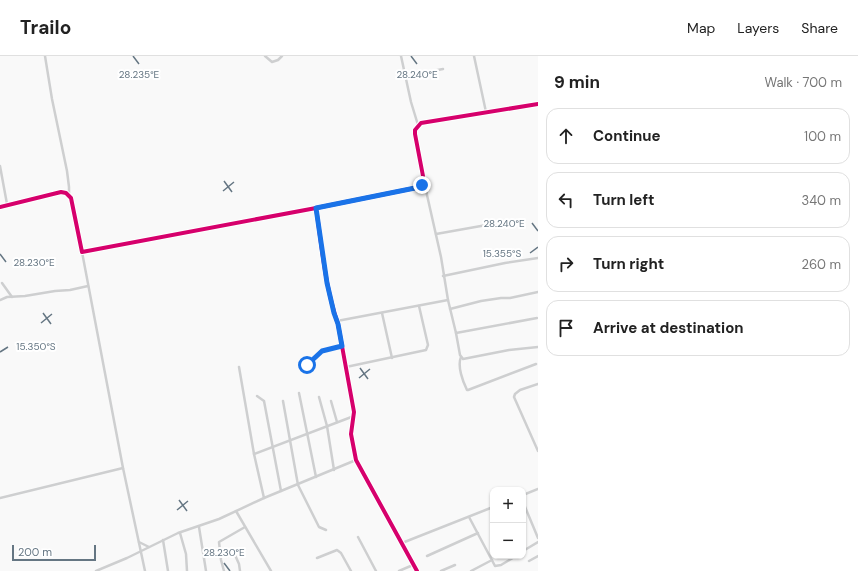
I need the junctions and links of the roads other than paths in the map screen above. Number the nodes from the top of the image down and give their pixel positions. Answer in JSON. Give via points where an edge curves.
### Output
{"nodes":[{"id":1,"x":45,"y":56,"type":"edge"},
{"id":2,"x":265,"y":56,"type":"edge"},
{"id":3,"x":282,"y":56,"type":"edge"},
{"id":4,"x":401,"y":56,"type":"edge"},
{"id":5,"x":474,"y":56,"type":"edge"},
{"id":6,"x":443,"y":69,"type":"dead end"},
{"id":7,"x":406,"y":76,"type":"junction"},
{"id":8,"x":538,"y":104,"type":"edge"},
{"id":9,"x":486,"y":112,"type":"junction"},
{"id":10,"x":418,"y":125,"type":"junction"},
{"id":11,"x":0,"y":168,"type":"edge"},
{"id":12,"x":422,"y":185,"type":"junction"},
{"id":13,"x":69,"y":195,"type":"junction"},
{"id":14,"x":7,"y":204,"type":"junction"},
{"id":15,"x":0,"y":207,"type":"edge"},
{"id":16,"x":316,"y":208,"type":"junction"},
{"id":17,"x":509,"y":221,"type":"dead end"},
{"id":18,"x":436,"y":234,"type":"junction"},
{"id":19,"x":82,"y":252,"type":"junction"},
{"id":20,"x":538,"y":258,"type":"edge"},
{"id":21,"x":443,"y":276,"type":"junction"},
{"id":22,"x":2,"y":283,"type":"dead end"},
{"id":23,"x":88,"y":286,"type":"junction"},
{"id":24,"x":538,"y":292,"type":"edge"},
{"id":25,"x":12,"y":297,"type":"junction"},
{"id":26,"x":0,"y":300,"type":"edge"},
{"id":27,"x":448,"y":300,"type":"junction"},
{"id":28,"x":419,"y":306,"type":"junction"},
{"id":29,"x":450,"y":309,"type":"junction"},
{"id":30,"x":382,"y":313,"type":"junction"},
{"id":31,"x":538,"y":318,"type":"edge"},
{"id":32,"x":337,"y":321,"type":"junction"},
{"id":33,"x":456,"y":333,"type":"junction"},
{"id":34,"x":342,"y":346,"type":"junction"},
{"id":35,"x":538,"y":347,"type":"edge"},
{"id":36,"x":461,"y":357,"type":"junction"},
{"id":37,"x":392,"y":358,"type":"junction"},
{"id":38,"x":536,"y":364,"type":"dead end"},
{"id":39,"x":307,"y":365,"type":"dead end"},
{"id":40,"x":239,"y":367,"type":"dead end"},
{"id":41,"x":346,"y":367,"type":"junction"},
{"id":42,"x":538,"y":384,"type":"edge"},
{"id":43,"x":299,"y":393,"type":"dead end"},
{"id":44,"x":257,"y":396,"type":"dead end"},
{"id":45,"x":319,"y":397,"type":"dead end"},
{"id":46,"x":283,"y":401,"type":"dead end"},
{"id":47,"x":331,"y":401,"type":"dead end"},
{"id":48,"x":354,"y":416,"type":"junction"},
{"id":49,"x":337,"y":422,"type":"junction"},
{"id":50,"x":327,"y":426,"type":"junction"},
{"id":51,"x":308,"y":433,"type":"junction"},
{"id":52,"x":290,"y":440,"type":"junction"},
{"id":53,"x":273,"y":447,"type":"junction"},
{"id":54,"x":538,"y":451,"type":"edge"},
{"id":55,"x":254,"y":454,"type":"junction"},
{"id":56,"x":356,"y":460,"type":"junction"},
{"id":57,"x":123,"y":468,"type":"junction"},
{"id":58,"x":334,"y":470,"type":"junction"},
{"id":59,"x":316,"y":477,"type":"junction"},
{"id":60,"x":298,"y":485,"type":"junction"},
{"id":61,"x":538,"y":489,"type":"edge"},
{"id":62,"x":281,"y":491,"type":"junction"},
{"id":63,"x":526,"y":494,"type":"edge"},
{"id":64,"x":0,"y":498,"type":"edge"},
{"id":65,"x":264,"y":498,"type":"junction"},
{"id":66,"x":490,"y":508,"type":"edge"},
{"id":67,"x":526,"y":509,"type":"edge"},
{"id":68,"x":236,"y":511,"type":"junction"},
{"id":69,"x":469,"y":517,"type":"junction"},
{"id":70,"x":199,"y":527,"type":"junction"},
{"id":71,"x":246,"y":527,"type":"junction"},
{"id":72,"x":326,"y":530,"type":"dead end"},
{"id":73,"x":180,"y":532,"type":"junction"},
{"id":74,"x":478,"y":533,"type":"junction"},
{"id":75,"x":358,"y":537,"type":"dead end"},
{"id":76,"x":538,"y":538,"type":"edge"},
{"id":77,"x":163,"y":540,"type":"junction"},
{"id":78,"x":139,"y":542,"type":"junction"},
{"id":79,"x":538,"y":542,"type":"edge"},
{"id":80,"x":402,"y":543,"type":"junction"},
{"id":81,"x":149,"y":547,"type":"junction"},
{"id":82,"x":526,"y":549,"type":"edge"},
{"id":83,"x":141,"y":550,"type":"junction"},
{"id":84,"x":235,"y":555,"type":"dead end"},
{"id":85,"x":427,"y":556,"type":"dead end"},
{"id":86,"x":538,"y":556,"type":"edge"},
{"id":87,"x":317,"y":558,"type":"dead end"},
{"id":88,"x":510,"y":559,"type":"edge"},
{"id":89,"x":492,"y":560,"type":"junction"},
{"id":90,"x":529,"y":561,"type":"dead end"},
{"id":91,"x":413,"y":565,"type":"junction"},
{"id":92,"x":455,"y":565,"type":"dead end"},
{"id":93,"x":96,"y":571,"type":"edge"},
{"id":94,"x":145,"y":571,"type":"edge"},
{"id":95,"x":168,"y":571,"type":"edge"},
{"id":96,"x":187,"y":571,"type":"edge"},
{"id":97,"x":206,"y":571,"type":"edge"},
{"id":98,"x":224,"y":571,"type":"edge"},
{"id":99,"x":240,"y":571,"type":"edge"},
{"id":100,"x":271,"y":571,"type":"edge"},
{"id":101,"x":351,"y":571,"type":"edge"},
{"id":102,"x":376,"y":571,"type":"edge"},
{"id":103,"x":399,"y":571,"type":"edge"},
{"id":104,"x":417,"y":571,"type":"edge"},
{"id":105,"x":441,"y":571,"type":"edge"},
{"id":106,"x":471,"y":571,"type":"edge"}],
"edges":[{"from":1,"to":13,"type":"street","via":[[67,171]]},
{"from":2,"to":3,"type":"street","via":[[272,62]]},
{"from":4,"to":7,"type":"street"},
{"from":5,"to":9,"type":"street"},
{"from":6,"to":7,"type":"street"},
{"from":7,"to":10,"type":"street","via":[[410,102]]},
{"from":8,"to":9,"type":"street"},
{"from":9,"to":10,"type":"street","via":[[424,121]]},
{"from":10,"to":12,"type":"street","via":[[415,134],[423,176]]},
{"from":11,"to":14,"type":"street"},
{"from":12,"to":16,"type":"street"},
{"from":12,"to":18,"type":"street","via":[[426,189]]},
{"from":13,"to":14,"type":"street","via":[[61,192]]},
{"from":13,"to":19,"type":"street","via":[[73,203]]},
{"from":14,"to":15,"type":"street"},
{"from":16,"to":19,"type":"street"},
{"from":16,"to":32,"type":"street","via":[[327,283]]},
{"from":17,"to":18,"type":"street"},
{"from":18,"to":21,"type":"street"},
{"from":19,"to":23,"type":"street"},
{"from":20,"to":21,"type":"street"},
{"from":21,"to":27,"type":"street"},
{"from":22,"to":25,"type":"street"},
{"from":23,"to":25,"type":"street"},
{"from":23,"to":57,"type":"street"},
{"from":24,"to":29,"type":"street"},
{"from":25,"to":26,"type":"street"},
{"from":27,"to":28,"type":"street"},
{"from":27,"to":29,"type":"street"},
{"from":28,"to":30,"type":"street"},
{"from":28,"to":37,"type":"street","via":[[427,348],[423,352]]},
{"from":29,"to":33,"type":"street"},
{"from":30,"to":32,"type":"street"},
{"from":30,"to":37,"type":"street"},
{"from":31,"to":33,"type":"street"},
{"from":32,"to":34,"type":"street"},
{"from":33,"to":36,"type":"street"},
{"from":34,"to":39,"type":"street","via":[[322,351]]},
{"from":34,"to":41,"type":"street"},
{"from":35,"to":36,"type":"street","via":[[465,359]]},
{"from":36,"to":38,"type":"street","via":[[462,375],[467,390]]},
{"from":37,"to":41,"type":"street"},
{"from":40,"to":55,"type":"street"},
{"from":41,"to":48,"type":"street"},
{"from":42,"to":54,"type":"street","via":[[520,390],[514,397]]},
{"from":43,"to":51,"type":"street"},
{"from":44,"to":53,"type":"street","via":[[264,401]]},
{"from":45,"to":50,"type":"street"},
{"from":46,"to":52,"type":"street"},
{"from":47,"to":49,"type":"street"},
{"from":48,"to":49,"type":"street"},
{"from":48,"to":56,"type":"street","via":[[351,434]]},
{"from":49,"to":50,"type":"street"},
{"from":50,"to":51,"type":"street"},
{"from":50,"to":58,"type":"street"},
{"from":51,"to":52,"type":"street"},
{"from":51,"to":59,"type":"street"},
{"from":52,"to":53,"type":"street"},
{"from":52,"to":60,"type":"street"},
{"from":53,"to":55,"type":"street"},
{"from":53,"to":62,"type":"street"},
{"from":55,"to":65,"type":"street"},
{"from":56,"to":58,"type":"street"},
{"from":56,"to":80,"type":"street"},
{"from":57,"to":64,"type":"street"},
{"from":57,"to":78,"type":"street"},
{"from":58,"to":59,"type":"street"},
{"from":59,"to":60,"type":"street"},
{"from":60,"to":62,"type":"street"},
{"from":60,"to":72,"type":"street","via":[[319,527]]},
{"from":61,"to":63,"type":"street"},
{"from":62,"to":65,"type":"street"},
{"from":65,"to":68,"type":"street"},
{"from":66,"to":69,"type":"street"},
{"from":67,"to":76,"type":"street"},
{"from":68,"to":70,"type":"street"},
{"from":68,"to":71,"type":"street"},
{"from":69,"to":74,"type":"street"},
{"from":69,"to":80,"type":"street"},
{"from":70,"to":73,"type":"street"},
{"from":70,"to":97,"type":"street"},
{"from":71,"to":98,"type":"street","via":[[219,542]]},
{"from":71,"to":100,"type":"street"},
{"from":73,"to":77,"type":"street"},
{"from":73,"to":96,"type":"street","via":[[186,554]]},
{"from":74,"to":85,"type":"street"},
{"from":74,"to":89,"type":"street"},
{"from":75,"to":102,"type":"street"},
{"from":77,"to":81,"type":"street"},
{"from":77,"to":95,"type":"street"},
{"from":78,"to":81,"type":"street"},
{"from":78,"to":83,"type":"street"},
{"from":79,"to":82,"type":"street"},
{"from":80,"to":91,"type":"street"},
{"from":81,"to":83,"type":"street"},
{"from":83,"to":93,"type":"street"},
{"from":83,"to":94,"type":"street"},
{"from":84,"to":99,"type":"street"},
{"from":86,"to":90,"type":"street"},
{"from":87,"to":101,"type":"street","via":[[337,550]]},
{"from":88,"to":89,"type":"street","via":[[497,566]]},
{"from":89,"to":106,"type":"street"},
{"from":91,"to":103,"type":"street"},
{"from":91,"to":104,"type":"street"},
{"from":92,"to":105,"type":"street"}]}
